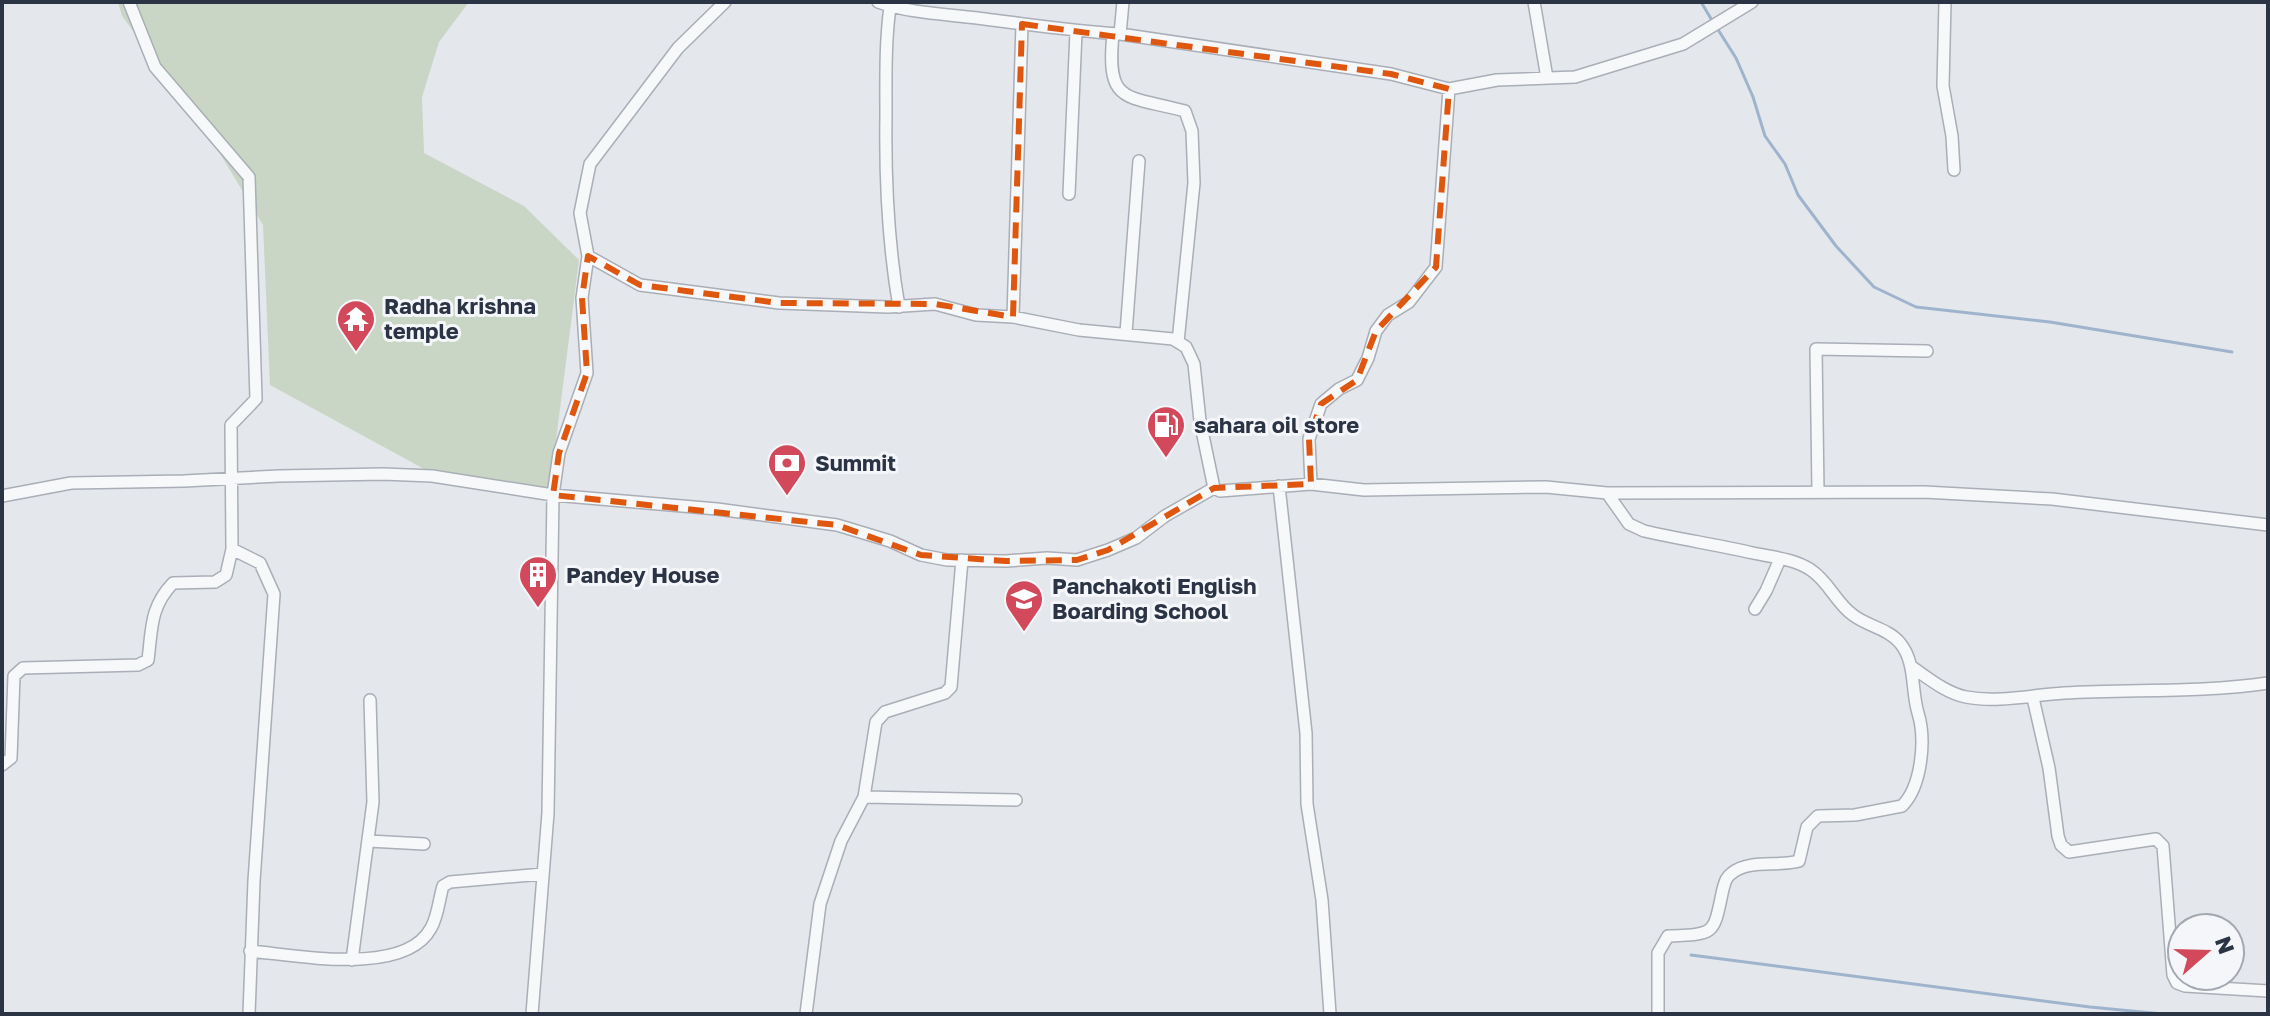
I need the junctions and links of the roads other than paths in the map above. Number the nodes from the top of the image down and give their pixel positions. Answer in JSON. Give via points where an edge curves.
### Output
{"nodes":[{"id":1,"x":129,"y":2,"type":"edge"},
{"id":2,"x":725,"y":2,"type":"edge"},
{"id":3,"x":878,"y":2,"type":"edge"},
{"id":4,"x":1123,"y":2,"type":"edge"},
{"id":5,"x":1534,"y":2,"type":"edge"},
{"id":6,"x":1752,"y":2,"type":"edge"},
{"id":7,"x":1945,"y":2,"type":"edge"},
{"id":8,"x":890,"y":7,"type":"junction"},
{"id":9,"x":1022,"y":24,"type":"junction"},
{"id":10,"x":1076,"y":32,"type":"junction"},
{"id":11,"x":1117,"y":34,"type":"junction"},
{"id":12,"x":1547,"y":78,"type":"junction"},
{"id":13,"x":1449,"y":89,"type":"junction"},
{"id":14,"x":1139,"y":161,"type":"dead end"},
{"id":15,"x":1954,"y":170,"type":"dead end"},
{"id":16,"x":1069,"y":194,"type":"dead end"},
{"id":17,"x":588,"y":256,"type":"junction"},
{"id":18,"x":899,"y":307,"type":"junction"},
{"id":19,"x":1013,"y":317,"type":"junction"},
{"id":20,"x":1126,"y":333,"type":"junction"},
{"id":21,"x":1178,"y":342,"type":"junction"},
{"id":22,"x":1927,"y":351,"type":"dead end"},
{"id":23,"x":233,"y":478,"type":"junction"},
{"id":24,"x":1311,"y":484,"type":"junction"},
{"id":25,"x":1279,"y":486,"type":"junction"},
{"id":26,"x":1214,"y":488,"type":"junction"},
{"id":27,"x":1818,"y":492,"type":"junction"},
{"id":28,"x":1607,"y":493,"type":"junction"},
{"id":29,"x":553,"y":495,"type":"junction"},
{"id":30,"x":2,"y":496,"type":"edge"},
{"id":31,"x":2268,"y":525,"type":"edge"},
{"id":32,"x":232,"y":549,"type":"junction"},
{"id":33,"x":1780,"y":559,"type":"junction"},
{"id":34,"x":962,"y":560,"type":"junction"},
{"id":35,"x":1755,"y":609,"type":"dead end"},
{"id":36,"x":1912,"y":667,"type":"junction"},
{"id":37,"x":2268,"y":683,"type":"edge"},
{"id":38,"x":2033,"y":698,"type":"junction"},
{"id":39,"x":370,"y":700,"type":"dead end"},
{"id":40,"x":2,"y":765,"type":"edge"},
{"id":41,"x":864,"y":797,"type":"junction"},
{"id":42,"x":1016,"y":800,"type":"dead end"},
{"id":43,"x":369,"y":841,"type":"junction"},
{"id":44,"x":424,"y":844,"type":"dead end"},
{"id":45,"x":543,"y":874,"type":"junction"},
{"id":46,"x":250,"y":951,"type":"junction"},
{"id":47,"x":352,"y":960,"type":"junction"},
{"id":48,"x":2268,"y":991,"type":"edge"},
{"id":49,"x":249,"y":1014,"type":"edge"},
{"id":50,"x":532,"y":1014,"type":"edge"},
{"id":51,"x":806,"y":1014,"type":"edge"},
{"id":52,"x":1330,"y":1014,"type":"edge"},
{"id":53,"x":1658,"y":1014,"type":"edge"}],
"edges":[{"from":1,"to":23,"type":"street","via":[[155,67],[249,177],[256,399],[231,425]]},
{"from":2,"to":17,"type":"street","via":[[678,48],[590,164],[580,213]]},
{"from":3,"to":8,"type":"street"},
{"from":4,"to":11,"type":"street"},
{"from":5,"to":12,"type":"street"},
{"from":6,"to":12,"type":"street","via":[[1683,44],[1575,77]]},
{"from":7,"to":15,"type":"street","via":[[1943,86]]},
{"from":8,"to":9,"type":"street"},
{"from":8,"to":18,"type":"street","via":[[885,182]]},
{"from":9,"to":10,"type":"street"},
{"from":9,"to":19,"type":"street"},
{"from":10,"to":11,"type":"street"},
{"from":10,"to":16,"type":"street"},
{"from":11,"to":13,"type":"street","via":[[1391,74]]},
{"from":11,"to":21,"type":"street","via":[[1113,82],[1125,95],[1185,111],[1192,131],[1194,183]]},
{"from":12,"to":13,"type":"street"},
{"from":13,"to":24,"type":"street","via":[[1436,267],[1409,302],[1388,315],[1376,331],[1357,380],[1321,404],[1309,439]]},
{"from":14,"to":20,"type":"street"},
{"from":17,"to":18,"type":"street","via":[[640,285],[779,303]]},
{"from":17,"to":29,"type":"street","via":[[582,298],[587,373],[559,453]]},
{"from":18,"to":19,"type":"street","via":[[935,304],[976,315]]},
{"from":19,"to":20,"type":"street"},
{"from":20,"to":21,"type":"street"},
{"from":21,"to":26,"type":"street","via":[[1194,364]]},
{"from":22,"to":27,"type":"street","via":[[1816,349]]},
{"from":23,"to":29,"type":"street","via":[[432,476]]},
{"from":23,"to":30,"type":"street","via":[[71,483]]},
{"from":23,"to":32,"type":"street"},
{"from":24,"to":25,"type":"street"},
{"from":24,"to":28,"type":"street","via":[[1364,490],[1546,487]]},
{"from":25,"to":26,"type":"street"},
{"from":25,"to":52,"type":"street"},
{"from":26,"to":34,"type":"street","via":[[1136,538],[1077,560]]},
{"from":27,"to":28,"type":"street"},
{"from":27,"to":31,"type":"street","via":[[2052,499]]},
{"from":28,"to":33,"type":"street","via":[[1629,524],[1644,531]]},
{"from":29,"to":34,"type":"street","via":[[837,525],[921,555]]},
{"from":29,"to":45,"type":"street"},
{"from":32,"to":40,"type":"street","via":[[226,575],[215,582],[173,583],[159,598],[148,660],[138,665],[23,668],[14,676],[11,758]]},
{"from":32,"to":46,"type":"street","via":[[260,563],[274,594]]},
{"from":33,"to":35,"type":"street"},
{"from":33,"to":36,"type":"street","via":[[1810,569],[1847,611],[1892,635]]},
{"from":34,"to":41,"type":"street","via":[[951,687],[885,712],[876,722]]},
{"from":36,"to":38,"type":"street","via":[[1965,697]]},
{"from":36,"to":53,"type":"street","via":[[1921,756],[1908,800],[1892,809],[1818,816],[1807,827],[1799,861],[1734,870],[1727,876],[1714,928],[1701,935],[1668,936],[1658,953]]},
{"from":37,"to":38,"type":"street"},
{"from":38,"to":48,"type":"street","via":[[2065,850],[2156,839],[2163,846],[2177,983]]},
{"from":39,"to":43,"type":"street"},
{"from":41,"to":42,"type":"street"},
{"from":41,"to":51,"type":"street","via":[[841,841],[820,904]]},
{"from":43,"to":44,"type":"street"},
{"from":43,"to":47,"type":"street"},
{"from":45,"to":47,"type":"street","via":[[450,882],[443,886],[431,928],[411,949]]},
{"from":45,"to":50,"type":"street"},
{"from":46,"to":47,"type":"street"},
{"from":46,"to":49,"type":"street"}]}
